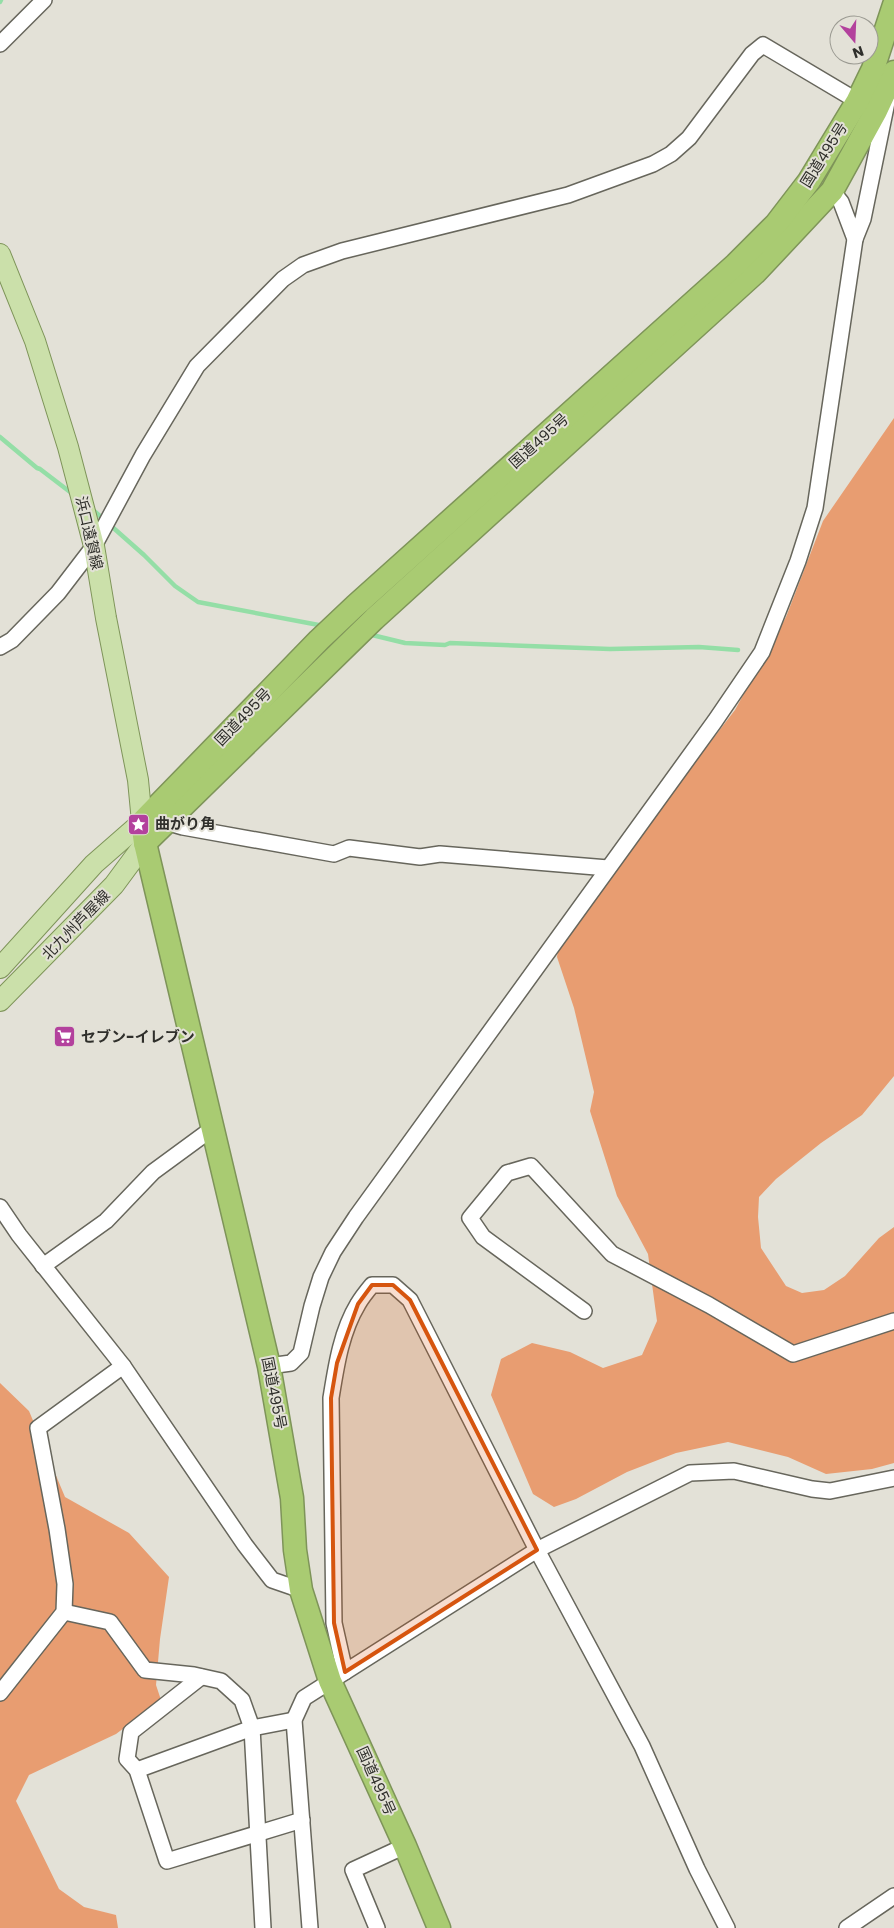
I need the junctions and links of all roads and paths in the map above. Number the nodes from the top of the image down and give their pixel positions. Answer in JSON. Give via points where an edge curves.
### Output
{"nodes":[{"id":1,"x":44,"y":0,"type":"edge"},
{"id":2,"x":894,"y":5,"type":"edge"},
{"id":3,"x":0,"y":44,"type":"edge"},
{"id":4,"x":893,"y":74,"type":"edge"},
{"id":5,"x":867,"y":106,"type":"junction"},
{"id":6,"x":832,"y":191,"type":"junction"},
{"id":7,"x":855,"y":239,"type":"junction"},
{"id":8,"x":0,"y":254,"type":"edge"},
{"id":9,"x":94,"y":546,"type":"junction"},
{"id":10,"x":0,"y":647,"type":"edge"},
{"id":11,"x":166,"y":822,"type":"junction"},
{"id":12,"x":143,"y":832,"type":"junction"},
{"id":13,"x":608,"y":868,"type":"junction"},
{"id":14,"x":0,"y":968,"type":"edge"},
{"id":15,"x":0,"y":1001,"type":"edge"},
{"id":16,"x":212,"y":1128,"type":"junction"},
{"id":17,"x":0,"y":1208,"type":"edge"},
{"id":18,"x":43,"y":1266,"type":"junction"},
{"id":19,"x":584,"y":1310,"type":"dead end"},
{"id":20,"x":894,"y":1321,"type":"edge"},
{"id":21,"x":123,"y":1366,"type":"junction"},
{"id":22,"x":269,"y":1366,"type":"junction"},
{"id":23,"x":894,"y":1478,"type":"edge"},
{"id":24,"x":537,"y":1550,"type":"junction"},
{"id":25,"x":301,"y":1590,"type":"junction"},
{"id":26,"x":64,"y":1612,"type":"junction"},
{"id":27,"x":201,"y":1677,"type":"junction"},
{"id":28,"x":338,"y":1677,"type":"junction"},
{"id":29,"x":0,"y":1693,"type":"edge"},
{"id":30,"x":294,"y":1720,"type":"junction"},
{"id":31,"x":252,"y":1728,"type":"junction"},
{"id":32,"x":137,"y":1770,"type":"junction"},
{"id":33,"x":302,"y":1820,"type":"junction"},
{"id":34,"x":258,"y":1834,"type":"junction"},
{"id":35,"x":405,"y":1846,"type":"junction"},
{"id":36,"x":894,"y":1896,"type":"edge"},
{"id":37,"x":263,"y":1928,"type":"edge"},
{"id":38,"x":310,"y":1928,"type":"edge"},
{"id":39,"x":377,"y":1928,"type":"edge"},
{"id":40,"x":440,"y":1928,"type":"edge"},
{"id":41,"x":726,"y":1928,"type":"edge"},
{"id":42,"x":847,"y":1928,"type":"edge"}],
"edges":[{"from":1,"to":3,"type":"street"},
{"from":2,"to":5,"type":"highway","name":"国道495号","via":[[872,68]]},
{"from":4,"to":5,"type":"highway","name":"国道495号"},
{"from":4,"to":7,"type":"street","via":[[863,220]]},
{"from":5,"to":6,"type":"highway","name":"国道495号"},
{"from":5,"to":9,"type":"street","via":[[762,45],[689,138],[653,164],[568,195],[342,251],[303,265],[283,279],[197,366],[143,454]]},
{"from":5,"to":12,"type":"highway","name":"国道495号","via":[[776,224],[735,265],[319,640]]},
{"from":6,"to":7,"type":"street","via":[[841,202]]},
{"from":6,"to":11,"type":"highway","name":"国道495号","via":[[756,272],[374,619]]},
{"from":7,"to":13,"type":"street","via":[[815,508],[766,643],[715,721]]},
{"from":8,"to":9,"type":"main road","name":"浜口遠賀線","via":[[35,341]]},
{"from":9,"to":10,"type":"street","via":[[58,592],[12,640]]},
{"from":9,"to":12,"type":"main road","name":"浜口遠賀線","via":[[138,780]]},
{"from":11,"to":12,"type":"highway","name":"国道495号"},
{"from":11,"to":13,"type":"street","via":[[334,854],[349,848],[420,857],[440,854]]},
{"from":12,"to":14,"type":"main road","name":"北九州芦屋線","via":[[94,864]]},
{"from":12,"to":15,"type":"main road","name":"北九州芦屋線","via":[[114,885]]},
{"from":12,"to":16,"type":"highway","name":"国道495号"},
{"from":13,"to":22,"type":"street","via":[[333,1252],[312,1306],[302,1353],[291,1363]]},
{"from":16,"to":18,"type":"street","via":[[153,1172],[106,1221]]},
{"from":16,"to":22,"type":"highway","name":"国道495号"},
{"from":17,"to":18,"type":"street"},
{"from":18,"to":21,"type":"street"},
{"from":19,"to":20,"type":"street","via":[[483,1236],[470,1218],[507,1173],[531,1166],[612,1254],[793,1354]]},
{"from":21,"to":25,"type":"street","via":[[272,1580]]},
{"from":21,"to":26,"type":"street","via":[[38,1428],[58,1529],[65,1584]]},
{"from":22,"to":25,"type":"highway","name":"国道495号","via":[[292,1498]]},
{"from":23,"to":24,"type":"street","via":[[830,1491],[734,1471],[690,1473]]},
{"from":24,"to":28,"type":"street"},
{"from":24,"to":28,"type":"street","via":[[410,1300],[393,1285],[372,1285],[358,1304],[347,1328],[331,1398],[334,1623]]},
{"from":24,"to":41,"type":"street","via":[[642,1746]]},
{"from":25,"to":28,"type":"highway","name":"国道495号"},
{"from":26,"to":27,"type":"street","via":[[110,1622],[146,1670]]},
{"from":26,"to":29,"type":"street"},
{"from":27,"to":31,"type":"street","via":[[220,1681],[242,1700]]},
{"from":27,"to":32,"type":"street","via":[[131,1732],[127,1759]]},
{"from":28,"to":30,"type":"street","via":[[304,1698]]},
{"from":28,"to":35,"type":"highway","name":"国道495号"},
{"from":30,"to":31,"type":"street"},
{"from":30,"to":33,"type":"street"},
{"from":31,"to":32,"type":"street"},
{"from":31,"to":34,"type":"street"},
{"from":32,"to":34,"type":"street","via":[[167,1861]]},
{"from":33,"to":34,"type":"street"},
{"from":33,"to":38,"type":"street"},
{"from":34,"to":37,"type":"street"},
{"from":35,"to":39,"type":"street","via":[[353,1870]]},
{"from":35,"to":40,"type":"highway","name":"国道495号"},
{"from":36,"to":42,"type":"street"}]}
